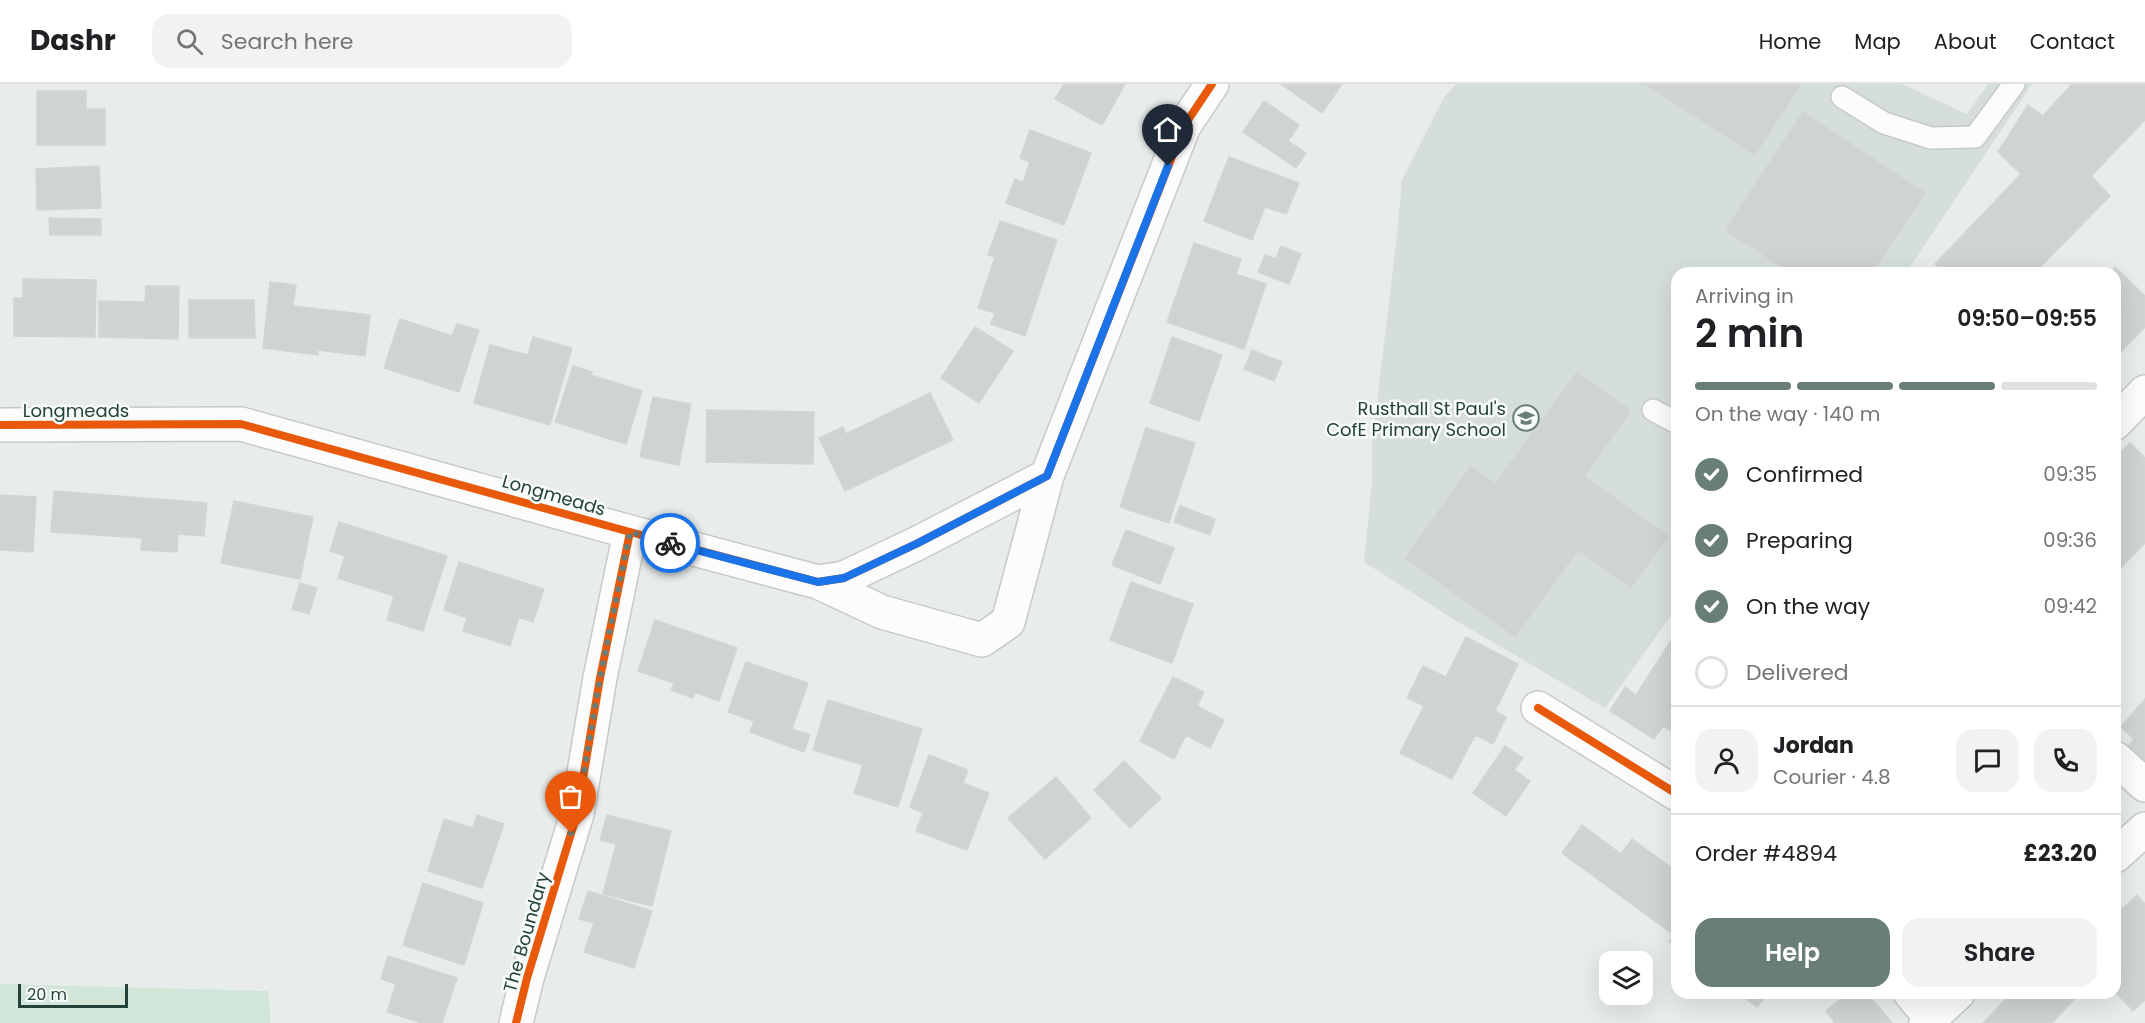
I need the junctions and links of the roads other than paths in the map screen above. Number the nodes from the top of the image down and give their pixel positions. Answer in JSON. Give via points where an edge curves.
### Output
{"nodes":[{"id":1,"x":1212,"y":84,"type":"edge"},
{"id":2,"x":2014,"y":84,"type":"edge"},
{"id":3,"x":1842,"y":97,"type":"dead end"},
{"id":4,"x":2145,"y":392,"type":"edge"},
{"id":5,"x":1653,"y":410,"type":"dead end"},
{"id":6,"x":2121,"y":417,"type":"edge"},
{"id":7,"x":1671,"y":420,"type":"edge"},
{"id":8,"x":0,"y":425,"type":"edge"},
{"id":9,"x":1047,"y":476,"type":"junction"},
{"id":10,"x":630,"y":532,"type":"junction"},
{"id":11,"x":818,"y":582,"type":"junction"},
{"id":12,"x":1539,"y":708,"type":"dead end"},
{"id":13,"x":2121,"y":763,"type":"edge"},
{"id":14,"x":2145,"y":785,"type":"edge"},
{"id":15,"x":1671,"y":790,"type":"edge"},
{"id":16,"x":2145,"y":829,"type":"edge"},
{"id":17,"x":2121,"y":851,"type":"edge"},
{"id":18,"x":1914,"y":999,"type":"edge"},
{"id":19,"x":1952,"y":999,"type":"edge"},
{"id":20,"x":1929,"y":1021,"type":"edge"},
{"id":21,"x":516,"y":1023,"type":"edge"}],
"edges":[{"from":1,"to":9,"type":"street","name":"Longmeads","via":[[1184,126]]},
{"from":2,"to":3,"type":"lane","via":[[1975,137],[1931,138],[1884,123]]},
{"from":4,"to":6,"type":"street"},
{"from":5,"to":7,"type":"lane"},
{"from":8,"to":10,"type":"street","name":"Longmeads","via":[[241,424]]},
{"from":9,"to":11,"type":"street","name":"Longmeads","via":[[844,578]]},
{"from":9,"to":11,"type":"street","name":"Longmeads","via":[[1008,622],[982,640],[882,612]]},
{"from":10,"to":11,"type":"street","name":"Longmeads"},
{"from":10,"to":21,"type":"street","name":"The Boundary","via":[[577,814]]},
{"from":12,"to":15,"type":"street"},
{"from":13,"to":14,"type":"street"},
{"from":16,"to":17,"type":"street"},
{"from":18,"to":20,"type":"street"},
{"from":19,"to":20,"type":"street"}]}
